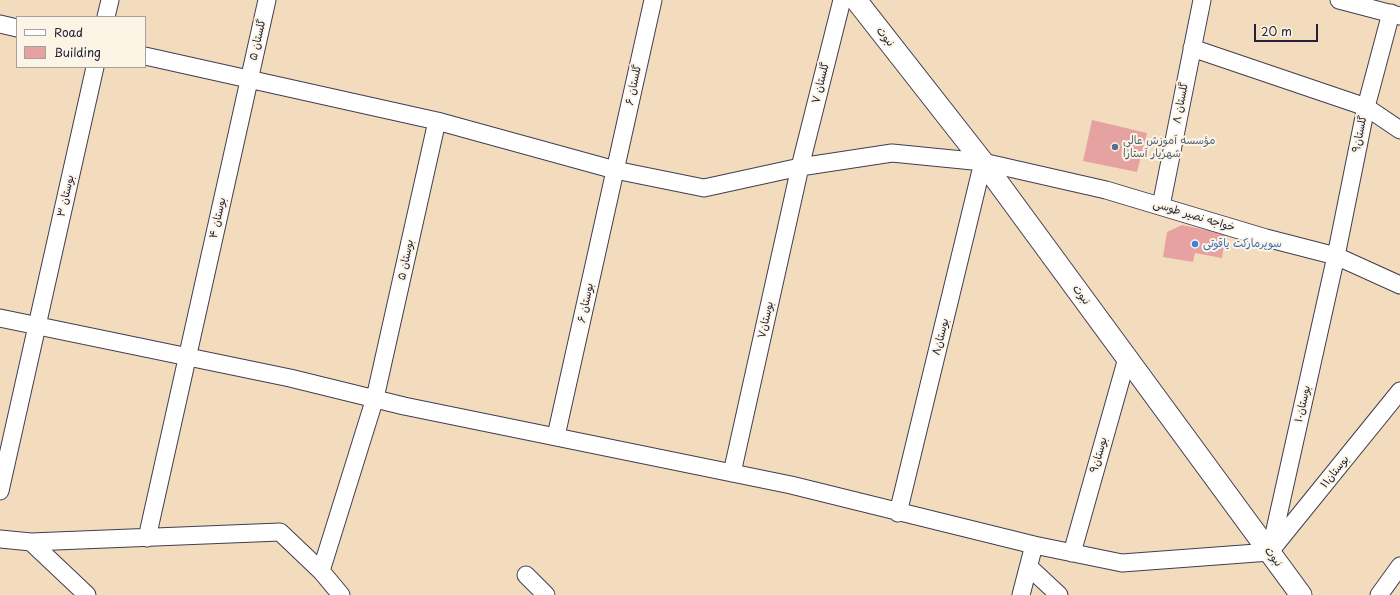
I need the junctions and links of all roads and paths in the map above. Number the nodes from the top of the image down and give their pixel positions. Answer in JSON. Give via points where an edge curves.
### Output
{"nodes":[{"id":1,"x":110,"y":0,"type":"edge"},
{"id":2,"x":267,"y":0,"type":"edge"},
{"id":3,"x":652,"y":0,"type":"edge"},
{"id":4,"x":842,"y":0,"type":"edge"},
{"id":5,"x":856,"y":0,"type":"edge"},
{"id":6,"x":1202,"y":0,"type":"edge"},
{"id":7,"x":1339,"y":0,"type":"edge"},
{"id":8,"x":1395,"y":14,"type":"edge"},
{"id":9,"x":106,"y":16,"type":"edge"},
{"id":10,"x":0,"y":24,"type":"edge"},
{"id":11,"x":16,"y":28,"type":"edge"},
{"id":12,"x":1192,"y":48,"type":"junction"},
{"id":13,"x":146,"y":56,"type":"edge"},
{"id":14,"x":95,"y":68,"type":"edge"},
{"id":15,"x":249,"y":79,"type":"junction"},
{"id":16,"x":1366,"y":107,"type":"junction"},
{"id":17,"x":437,"y":121,"type":"junction"},
{"id":18,"x":1400,"y":130,"type":"edge"},
{"id":19,"x":983,"y":162,"type":"junction"},
{"id":20,"x":800,"y":167,"type":"junction"},
{"id":21,"x":615,"y":170,"type":"junction"},
{"id":22,"x":1161,"y":206,"type":"junction"},
{"id":23,"x":1336,"y":256,"type":"junction"},
{"id":24,"x":1400,"y":286,"type":"edge"},
{"id":25,"x":0,"y":318,"type":"edge"},
{"id":26,"x":37,"y":326,"type":"junction"},
{"id":27,"x":187,"y":356,"type":"junction"},
{"id":28,"x":1126,"y":358,"type":"junction"},
{"id":29,"x":1400,"y":391,"type":"edge"},
{"id":30,"x":375,"y":398,"type":"junction"},
{"id":31,"x":556,"y":436,"type":"junction"},
{"id":32,"x":732,"y":473,"type":"junction"},
{"id":33,"x":0,"y":491,"type":"edge"},
{"id":34,"x":898,"y":513,"type":"junction"},
{"id":35,"x":147,"y":538,"type":"junction"},
{"id":36,"x":0,"y":539,"type":"edge"},
{"id":37,"x":31,"y":542,"type":"junction"},
{"id":38,"x":1034,"y":545,"type":"junction"},
{"id":39,"x":1270,"y":552,"type":"junction"},
{"id":40,"x":1072,"y":553,"type":"junction"},
{"id":41,"x":1400,"y":566,"type":"edge"},
{"id":42,"x":1029,"y":567,"type":"junction"},
{"id":43,"x":321,"y":571,"type":"junction"},
{"id":44,"x":526,"y":575,"type":"dead end"},
{"id":45,"x":1298,"y":594,"type":"edge"},
{"id":46,"x":87,"y":595,"type":"edge"},
{"id":47,"x":341,"y":595,"type":"edge"},
{"id":48,"x":546,"y":595,"type":"edge"},
{"id":49,"x":1022,"y":595,"type":"edge"},
{"id":50,"x":1059,"y":595,"type":"edge"},
{"id":51,"x":1379,"y":595,"type":"edge"}],
"edges":[{"from":1,"to":9,"type":"street"},
{"from":2,"to":15,"type":"street","name":"گلستان ۵"},
{"from":3,"to":21,"type":"street","name":"گلستان ۶"},
{"from":4,"to":20,"type":"street","name":"گلستان ۷"},
{"from":5,"to":19,"type":"street","name":"نبوت"},
{"from":6,"to":12,"type":"street","name":"گلستان ۸"},
{"from":7,"to":8,"type":"street"},
{"from":8,"to":16,"type":"street","name":"گلستان۹"},
{"from":10,"to":11,"type":"street"},
{"from":12,"to":16,"type":"street"},
{"from":12,"to":22,"type":"street","name":"گلستان ۸"},
{"from":13,"to":15,"type":"street","name":"خواجه نصیر طوسی"},
{"from":14,"to":26,"type":"street","name":"بوستان ۳"},
{"from":15,"to":17,"type":"street","name":"خواجه نصیر طوسی"},
{"from":15,"to":27,"type":"street","name":"بوستان ۴"},
{"from":16,"to":18,"type":"street"},
{"from":16,"to":23,"type":"street","name":"گلستان۹"},
{"from":17,"to":21,"type":"street","name":"خواجه نصیر طوسی"},
{"from":17,"to":30,"type":"street","name":"بوستان ۵"},
{"from":19,"to":20,"type":"street","name":"خواجه نصیر طوسی","via":[[892,153]]},
{"from":19,"to":22,"type":"street","name":"خواجه نصیر طوسی","via":[[1106,190]]},
{"from":19,"to":28,"type":"street","name":"نبوت"},
{"from":19,"to":34,"type":"street","name":"بوستان۸"},
{"from":20,"to":21,"type":"street","name":"خواجه نصیر طوسی","via":[[704,188]]},
{"from":20,"to":32,"type":"street","name":"بوستان۷"},
{"from":21,"to":31,"type":"street","name":"بوستان ۶"},
{"from":22,"to":23,"type":"street","name":"خواجه نصیر طوسی"},
{"from":23,"to":24,"type":"street","name":"خواجه نصیر طوسی"},
{"from":23,"to":39,"type":"street","name":"بوستان۱۰"},
{"from":25,"to":26,"type":"street"},
{"from":26,"to":27,"type":"street"},
{"from":26,"to":33,"type":"street","name":"بوستان ۳"},
{"from":27,"to":30,"type":"street"},
{"from":27,"to":35,"type":"street","name":"بوستان ۴"},
{"from":28,"to":39,"type":"street","name":"نبوت"},
{"from":28,"to":40,"type":"street","name":"بوستان۹"},
{"from":29,"to":39,"type":"street","name":"بوستان۱۱"},
{"from":30,"to":31,"type":"street"},
{"from":30,"to":43,"type":"street","name":"بوستان ۵"},
{"from":31,"to":32,"type":"street"},
{"from":32,"to":34,"type":"street","via":[[791,485]]},
{"from":34,"to":38,"type":"street"},
{"from":35,"to":37,"type":"street"},
{"from":35,"to":43,"type":"street","via":[[280,532]]},
{"from":36,"to":37,"type":"street"},
{"from":37,"to":46,"type":"street"},
{"from":38,"to":40,"type":"street"},
{"from":38,"to":42,"type":"street"},
{"from":39,"to":40,"type":"street","via":[[1122,563]]},
{"from":39,"to":45,"type":"street","name":"نبوت"},
{"from":41,"to":51,"type":"street"},
{"from":42,"to":49,"type":"street"},
{"from":42,"to":50,"type":"street"},
{"from":43,"to":47,"type":"street"},
{"from":44,"to":48,"type":"street"}]}
